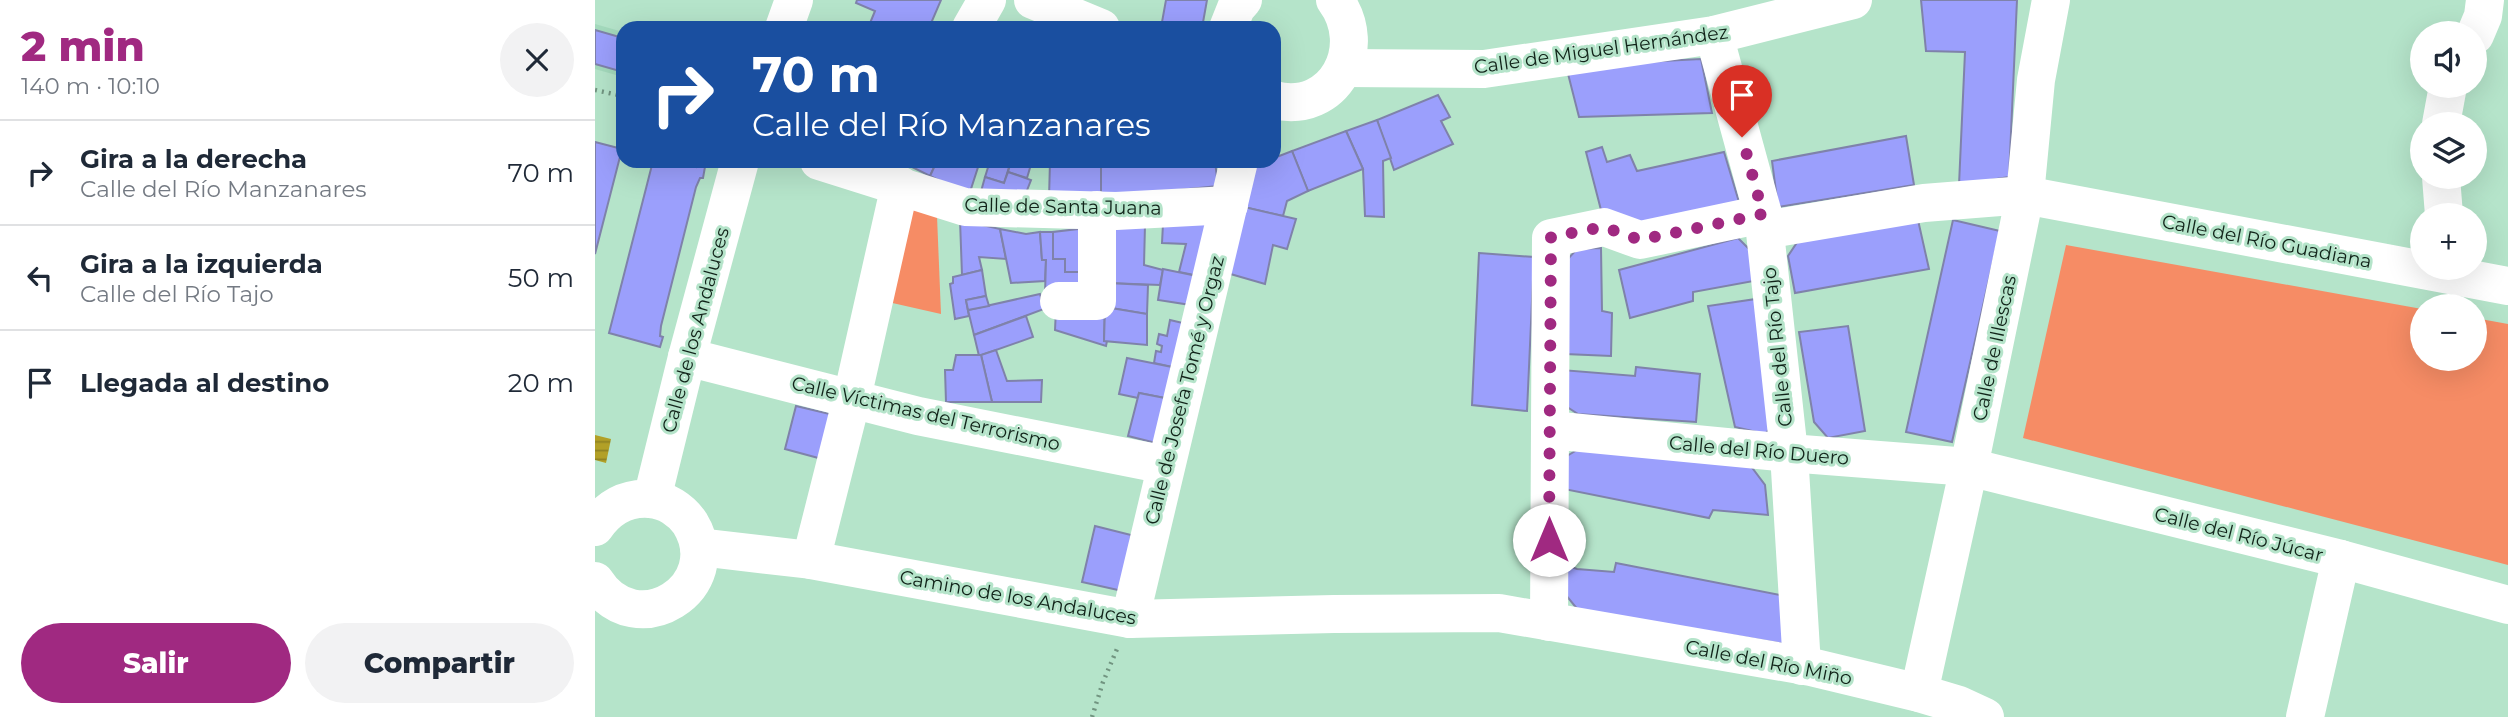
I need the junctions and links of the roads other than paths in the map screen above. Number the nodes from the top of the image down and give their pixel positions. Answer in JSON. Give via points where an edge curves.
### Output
{"nodes":[{"id":1,"x":794,"y":0,"type":"edge"},
{"id":2,"x":987,"y":0,"type":"edge"},
{"id":3,"x":1033,"y":0,"type":"edge"},
{"id":4,"x":1243,"y":0,"type":"edge"},
{"id":5,"x":1335,"y":0,"type":"edge"},
{"id":6,"x":1853,"y":0,"type":"edge"},
{"id":7,"x":2050,"y":0,"type":"edge"},
{"id":8,"x":786,"y":21,"type":"edge"},
{"id":9,"x":975,"y":21,"type":"edge"},
{"id":10,"x":1084,"y":21,"type":"edge"},
{"id":11,"x":1231,"y":21,"type":"edge"},
{"id":12,"x":1714,"y":35,"type":"junction"},
{"id":13,"x":1345,"y":68,"type":"junction"},
{"id":14,"x":1281,"y":102,"type":"edge"},
{"id":15,"x":738,"y":168,"type":"edge"},
{"id":16,"x":843,"y":168,"type":"edge"},
{"id":17,"x":1237,"y":168,"type":"edge"},
{"id":18,"x":900,"y":185,"type":"junction"},
{"id":19,"x":2025,"y":195,"type":"junction"},
{"id":20,"x":1229,"y":205,"type":"junction"},
{"id":21,"x":1097,"y":210,"type":"junction"},
{"id":22,"x":1764,"y":222,"type":"junction"},
{"id":23,"x":2410,"y":264,"type":"edge"},
{"id":24,"x":2484,"y":280,"type":"edge"},
{"id":25,"x":2508,"y":286,"type":"edge"},
{"id":26,"x":1059,"y":301,"type":"dead end"},
{"id":27,"x":687,"y":357,"type":"junction"},
{"id":28,"x":852,"y":398,"type":"junction"},
{"id":29,"x":1550,"y":430,"type":"junction"},
{"id":30,"x":1789,"y":453,"type":"junction"},
{"id":31,"x":1166,"y":466,"type":"junction"},
{"id":32,"x":1969,"y":467,"type":"junction"},
{"id":33,"x":652,"y":499,"type":"junction"},
{"id":34,"x":595,"y":527,"type":"edge"},
{"id":35,"x":699,"y":547,"type":"junction"},
{"id":36,"x":2341,"y":559,"type":"junction"},
{"id":37,"x":811,"y":560,"type":"junction"},
{"id":38,"x":595,"y":581,"type":"edge"},
{"id":39,"x":2508,"y":606,"type":"edge"},
{"id":40,"x":1130,"y":620,"type":"junction"},
{"id":41,"x":1549,"y":622,"type":"junction"},
{"id":42,"x":1801,"y":666,"type":"junction"},
{"id":43,"x":1919,"y":693,"type":"junction"},
{"id":44,"x":1985,"y":717,"type":"edge"},
{"id":45,"x":2305,"y":717,"type":"edge"}],
"edges":[{"from":1,"to":8,"type":"street"},
{"from":2,"to":9,"type":"street"},
{"from":3,"to":10,"type":"street"},
{"from":4,"to":11,"type":"street"},
{"from":5,"to":13,"type":"street","via":[[1350,30]]},
{"from":6,"to":12,"type":"street","name":"Calle de Miguel Hernández"},
{"from":7,"to":19,"type":"street","name":"Calle de Illescas","via":[[2036,80]]},
{"from":12,"to":13,"type":"street","name":"Calle de Miguel Hernández","via":[[1484,69]]},
{"from":12,"to":22,"type":"street","name":"Calle del Río Tajo"},
{"from":13,"to":14,"type":"street","via":[[1319,95]]},
{"from":15,"to":27,"type":"street","name":"Calle de los Andaluces"},
{"from":16,"to":18,"type":"street","name":"Calle de Santa Juana"},
{"from":17,"to":20,"type":"street","name":"Calle de Josefa Tomé y Orgaz"},
{"from":18,"to":21,"type":"street","name":"Calle de Santa Juana","via":[[965,207]]},
{"from":18,"to":28,"type":"street"},
{"from":19,"to":22,"type":"street","name":"Calle del Río Guadiana"},
{"from":19,"to":23,"type":"street","name":"Calle del Río Guadiana"},
{"from":19,"to":32,"type":"street","name":"Calle de Illescas"},
{"from":20,"to":21,"type":"street","name":"Calle de Santa Juana"},
{"from":20,"to":31,"type":"street","name":"Calle de Josefa Tomé y Orgaz"},
{"from":21,"to":26,"type":"street","via":[[1097,301]]},
{"from":22,"to":29,"type":"street","name":"Calle del Río Guadiana","via":[[1640,240],[1604,227],[1551,237]]},
{"from":22,"to":30,"type":"street","name":"Calle del Río Tajo"},
{"from":24,"to":25,"type":"street","name":"Calle del Río Guadiana"},
{"from":27,"to":28,"type":"street","name":"Calle Víctimas del Terrorismo"},
{"from":27,"to":33,"type":"street","name":"Calle de los Andaluces"},
{"from":28,"to":31,"type":"street","name":"Calle Víctimas del Terrorismo","via":[[918,416]]},
{"from":28,"to":37,"type":"street"},
{"from":29,"to":30,"type":"street","name":"Calle del Río Duero"},
{"from":29,"to":41,"type":"street"},
{"from":30,"to":32,"type":"street","name":"Calle del Río Duero"},
{"from":30,"to":42,"type":"street","name":"Calle del Río Tajo"},
{"from":31,"to":40,"type":"street","name":"Calle de Josefa Tomé y Orgaz"},
{"from":32,"to":36,"type":"street","name":"Calle del Río Júcar"},
{"from":32,"to":43,"type":"street","name":"Calle de Illescas"},
{"from":33,"to":34,"type":"street","via":[[619,503]]},
{"from":33,"to":35,"type":"street","via":[[678,510],[688,520]]},
{"from":35,"to":37,"type":"street","name":"Camino de los Andaluces"},
{"from":35,"to":38,"type":"street","via":[[692,581],[666,605],[632,609],[615,602]]},
{"from":36,"to":39,"type":"street","name":"Calle del Río Júcar"},
{"from":36,"to":45,"type":"street"},
{"from":37,"to":40,"type":"street","name":"Camino de los Andaluces"},
{"from":40,"to":41,"type":"street","name":"Camino de los Andaluces","via":[[1499,613]]},
{"from":41,"to":42,"type":"street","name":"Calle del Río Miño"},
{"from":42,"to":43,"type":"street","name":"Calle del Río Miño"},
{"from":43,"to":44,"type":"street","name":"Calle del Río Miño"}]}
